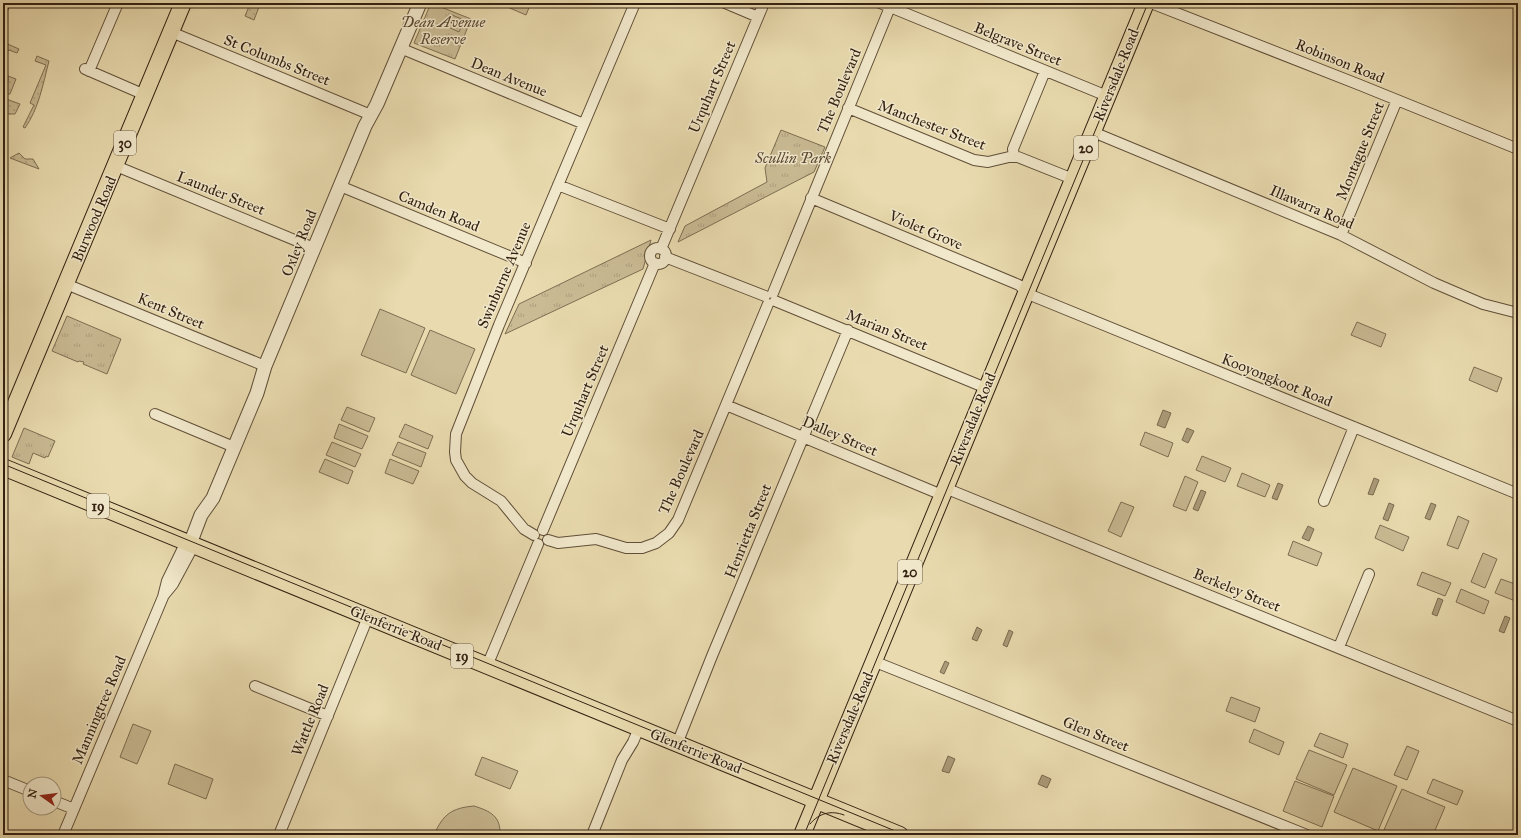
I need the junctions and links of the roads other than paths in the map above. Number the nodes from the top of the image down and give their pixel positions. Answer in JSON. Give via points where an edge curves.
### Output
{"nodes":[{"id":1,"x":118,"y":3,"type":"edge"},
{"id":2,"x":183,"y":3,"type":"edge"},
{"id":3,"x":420,"y":3,"type":"edge"},
{"id":4,"x":635,"y":3,"type":"edge"},
{"id":5,"x":725,"y":3,"type":"edge"},
{"id":6,"x":764,"y":3,"type":"edge"},
{"id":7,"x":1146,"y":3,"type":"edge"},
{"id":8,"x":1151,"y":3,"type":"edge"},
{"id":9,"x":888,"y":6,"type":"edge"},
{"id":10,"x":758,"y":17,"type":"junction"},
{"id":11,"x":171,"y":32,"type":"junction"},
{"id":12,"x":400,"y":48,"type":"junction"},
{"id":13,"x":1045,"y":71,"type":"junction"},
{"id":14,"x":145,"y":95,"type":"junction"},
{"id":15,"x":1107,"y":96,"type":"junction"},
{"id":16,"x":1397,"y":100,"type":"junction"},
{"id":17,"x":848,"y":108,"type":"junction"},
{"id":18,"x":371,"y":115,"type":"junction"},
{"id":19,"x":584,"y":124,"type":"junction"},
{"id":20,"x":1093,"y":132,"type":"junction"},
{"id":21,"x":1518,"y":149,"type":"edge"},
{"id":22,"x":1014,"y":157,"type":"junction"},
{"id":23,"x":116,"y":166,"type":"junction"},
{"id":24,"x":1073,"y":179,"type":"junction"},
{"id":25,"x":340,"y":186,"type":"junction"},
{"id":26,"x":558,"y":186,"type":"junction"},
{"id":27,"x":811,"y":198,"type":"junction"},
{"id":28,"x":670,"y":229,"type":"junction"},
{"id":29,"x":1341,"y":235,"type":"junction"},
{"id":30,"x":314,"y":248,"type":"junction"},
{"id":31,"x":663,"y":253,"type":"junction"},
{"id":32,"x":526,"y":263,"type":"junction"},
{"id":33,"x":66,"y":284,"type":"junction"},
{"id":34,"x":1026,"y":292,"type":"junction"},
{"id":35,"x":770,"y":299,"type":"junction"},
{"id":36,"x":1518,"y":313,"type":"edge"},
{"id":37,"x":848,"y":330,"type":"junction"},
{"id":38,"x":265,"y":366,"type":"junction"},
{"id":39,"x":986,"y":388,"type":"junction"},
{"id":40,"x":726,"y":405,"type":"junction"},
{"id":41,"x":155,"y":414,"type":"dead end"},
{"id":42,"x":1354,"y":427,"type":"junction"},
{"id":43,"x":3,"y":434,"type":"edge"},
{"id":44,"x":803,"y":437,"type":"junction"},
{"id":45,"x":234,"y":448,"type":"junction"},
{"id":46,"x":3,"y":467,"type":"edge"},
{"id":47,"x":944,"y":491,"type":"junction"},
{"id":48,"x":1518,"y":494,"type":"edge"},
{"id":49,"x":1324,"y":501,"type":"dead end"},
{"id":50,"x":543,"y":530,"type":"junction"},
{"id":51,"x":536,"y":539,"type":"junction"},
{"id":52,"x":548,"y":540,"type":"junction"},
{"id":53,"x":192,"y":544,"type":"junction"},
{"id":54,"x":1369,"y":574,"type":"dead end"},
{"id":55,"x":368,"y":617,"type":"junction"},
{"id":56,"x":1339,"y":647,"type":"junction"},
{"id":57,"x":873,"y":661,"type":"junction"},
{"id":58,"x":487,"y":666,"type":"junction"},
{"id":59,"x":255,"y":686,"type":"dead end"},
{"id":60,"x":328,"y":716,"type":"junction"},
{"id":61,"x":1518,"y":721,"type":"edge"},
{"id":62,"x":636,"y":727,"type":"junction"},
{"id":63,"x":677,"y":744,"type":"junction"},
{"id":64,"x":3,"y":780,"type":"edge"},
{"id":65,"x":22,"y":788,"type":"edge"},
{"id":66,"x":816,"y":801,"type":"junction"},
{"id":67,"x":62,"y":804,"type":"edge"},
{"id":68,"x":74,"y":809,"type":"junction"},
{"id":69,"x":63,"y":835,"type":"edge"},
{"id":70,"x":279,"y":835,"type":"edge"},
{"id":71,"x":592,"y":835,"type":"edge"},
{"id":72,"x":802,"y":835,"type":"edge"},
{"id":73,"x":900,"y":835,"type":"edge"},
{"id":74,"x":1308,"y":835,"type":"edge"}],
"edges":[{"from":1,"to":14,"type":"street","via":[[87,70]]},
{"from":2,"to":11,"type":"main road","name":"Burwood Road","number":"30"},
{"from":3,"to":12,"type":"street","name":"Oxley Road"},
{"from":4,"to":19,"type":"street","name":"Swinburne Avenue"},
{"from":5,"to":10,"type":"street"},
{"from":6,"to":10,"type":"street","name":"Urquhart Street"},
{"from":7,"to":15,"type":"main road","name":"Riversdale Road","number":"20"},
{"from":8,"to":16,"type":"street","name":"Robinson Road"},
{"from":9,"to":13,"type":"street","name":"Belgrave Street"},
{"from":9,"to":17,"type":"street","name":"The Boulevard"},
{"from":10,"to":28,"type":"street","name":"Urquhart Street"},
{"from":11,"to":14,"type":"main road","name":"Burwood Road","number":"30"},
{"from":11,"to":18,"type":"street","name":"St Columbs Street"},
{"from":12,"to":18,"type":"street","name":"Oxley Road"},
{"from":12,"to":19,"type":"street","name":"Dean Avenue"},
{"from":13,"to":15,"type":"street","name":"Belgrave Street"},
{"from":13,"to":22,"type":"street","via":[[1014,146]]},
{"from":14,"to":23,"type":"main road","name":"Burwood Road","number":"30"},
{"from":15,"to":20,"type":"main road","name":"Riversdale Road","number":"20"},
{"from":16,"to":21,"type":"street","name":"Robinson Road"},
{"from":16,"to":29,"type":"street","name":"Montague Street"},
{"from":17,"to":22,"type":"street","name":"Manchester Street","via":[[974,160],[988,162]]},
{"from":17,"to":27,"type":"street","name":"The Boulevard"},
{"from":18,"to":25,"type":"street","name":"Oxley Road"},
{"from":19,"to":26,"type":"street","name":"Swinburne Avenue"},
{"from":20,"to":24,"type":"main road","name":"Riversdale Road","number":"20"},
{"from":20,"to":29,"type":"street","name":"Illawarra Road"},
{"from":22,"to":24,"type":"street","name":"Manchester Street"},
{"from":23,"to":30,"type":"street","name":"Launder Street"},
{"from":23,"to":33,"type":"main road","name":"Burwood Road","number":"30"},
{"from":24,"to":34,"type":"main road","name":"Riversdale Road","number":"20"},
{"from":25,"to":30,"type":"street","name":"Oxley Road"},
{"from":25,"to":32,"type":"street","name":"Camden Road"},
{"from":26,"to":28,"type":"street"},
{"from":26,"to":32,"type":"street","name":"Swinburne Avenue"},
{"from":27,"to":34,"type":"street","name":"Violet Grove","via":[[1019,285]]},
{"from":27,"to":35,"type":"street","name":"The Boulevard"},
{"from":28,"to":31,"type":"street","name":"Urquhart Street"},
{"from":29,"to":36,"type":"street","name":"Illawarra Road","via":[[1434,283],[1483,304]]},
{"from":30,"to":38,"type":"street","name":"Oxley Road"},
{"from":31,"to":35,"type":"street","name":"Marian Street"},
{"from":31,"to":50,"type":"street","name":"Urquhart Street","via":[[654,249],[651,253],[650,258],[655,263]]},
{"from":32,"to":51,"type":"street","name":"Swinburne Avenue","via":[[460,423],[456,434],[455,452],[460,469],[468,480],[501,501],[524,529]]},
{"from":33,"to":38,"type":"street","name":"Kent Street"},
{"from":33,"to":43,"type":"main road","name":"Burwood Road","number":"30"},
{"from":34,"to":39,"type":"main road","name":"Riversdale Road","number":"20"},
{"from":34,"to":42,"type":"street","name":"Kooyongkoot Road"},
{"from":35,"to":37,"type":"street","name":"Marian Street"},
{"from":35,"to":40,"type":"street","name":"The Boulevard"},
{"from":37,"to":39,"type":"street","name":"Marian Street"},
{"from":37,"to":44,"type":"street","name":"Henrietta Street"},
{"from":38,"to":45,"type":"street","name":"Oxley Road","via":[[257,393]]},
{"from":39,"to":47,"type":"main road","name":"Riversdale Road","number":"20"},
{"from":40,"to":44,"type":"street","name":"Dalley Street"},
{"from":40,"to":52,"type":"street","name":"The Boulevard","via":[[678,520],[669,534],[656,543],[642,548],[626,548],[596,539],[558,543]]},
{"from":41,"to":45,"type":"street"},
{"from":42,"to":48,"type":"street","name":"Kooyongkoot Road"},
{"from":42,"to":49,"type":"street"},
{"from":44,"to":47,"type":"street","name":"Dalley Street"},
{"from":44,"to":63,"type":"street","name":"Henrietta Street"},
{"from":45,"to":53,"type":"street","name":"Oxley Road","via":[[213,498],[202,515]]},
{"from":46,"to":53,"type":"main road","name":"Glenferrie Road","number":"19"},
{"from":47,"to":56,"type":"street","name":"Berkeley Street"},
{"from":47,"to":57,"type":"main road","name":"Riversdale Road","number":"20"},
{"from":50,"to":51,"type":"street","via":[[537,531]]},
{"from":50,"to":52,"type":"street","via":[[547,533]]},
{"from":51,"to":52,"type":"street","via":[[543,545]]},
{"from":51,"to":58,"type":"street"},
{"from":53,"to":55,"type":"main road","name":"Glenferrie Road","number":"19"},
{"from":53,"to":68,"type":"street","name":"Manningtree Road","via":[[173,584],[163,597]]},
{"from":54,"to":56,"type":"street"},
{"from":55,"to":58,"type":"main road","name":"Glenferrie Road","number":"19"},
{"from":55,"to":60,"type":"street","name":"Wattle Road"},
{"from":56,"to":61,"type":"street","name":"Berkeley Street"},
{"from":57,"to":66,"type":"main road","name":"Riversdale Road","number":"20"},
{"from":57,"to":74,"type":"street","name":"Glen Street"},
{"from":58,"to":62,"type":"main road","name":"Glenferrie Road","number":"19"},
{"from":59,"to":60,"type":"street"},
{"from":60,"to":70,"type":"street","name":"Wattle Road"},
{"from":62,"to":63,"type":"main road","name":"Glenferrie Road","number":"19"},
{"from":62,"to":71,"type":"street"},
{"from":63,"to":66,"type":"main road","name":"Glenferrie Road","number":"19"},
{"from":64,"to":65,"type":"street"},
{"from":66,"to":72,"type":"main road","name":"Riversdale Road","number":"20"},
{"from":66,"to":73,"type":"main road","name":"Glenferrie Road","number":"19"},
{"from":67,"to":68,"type":"street"},
{"from":68,"to":69,"type":"street","name":"Manningtree Road"}]}
